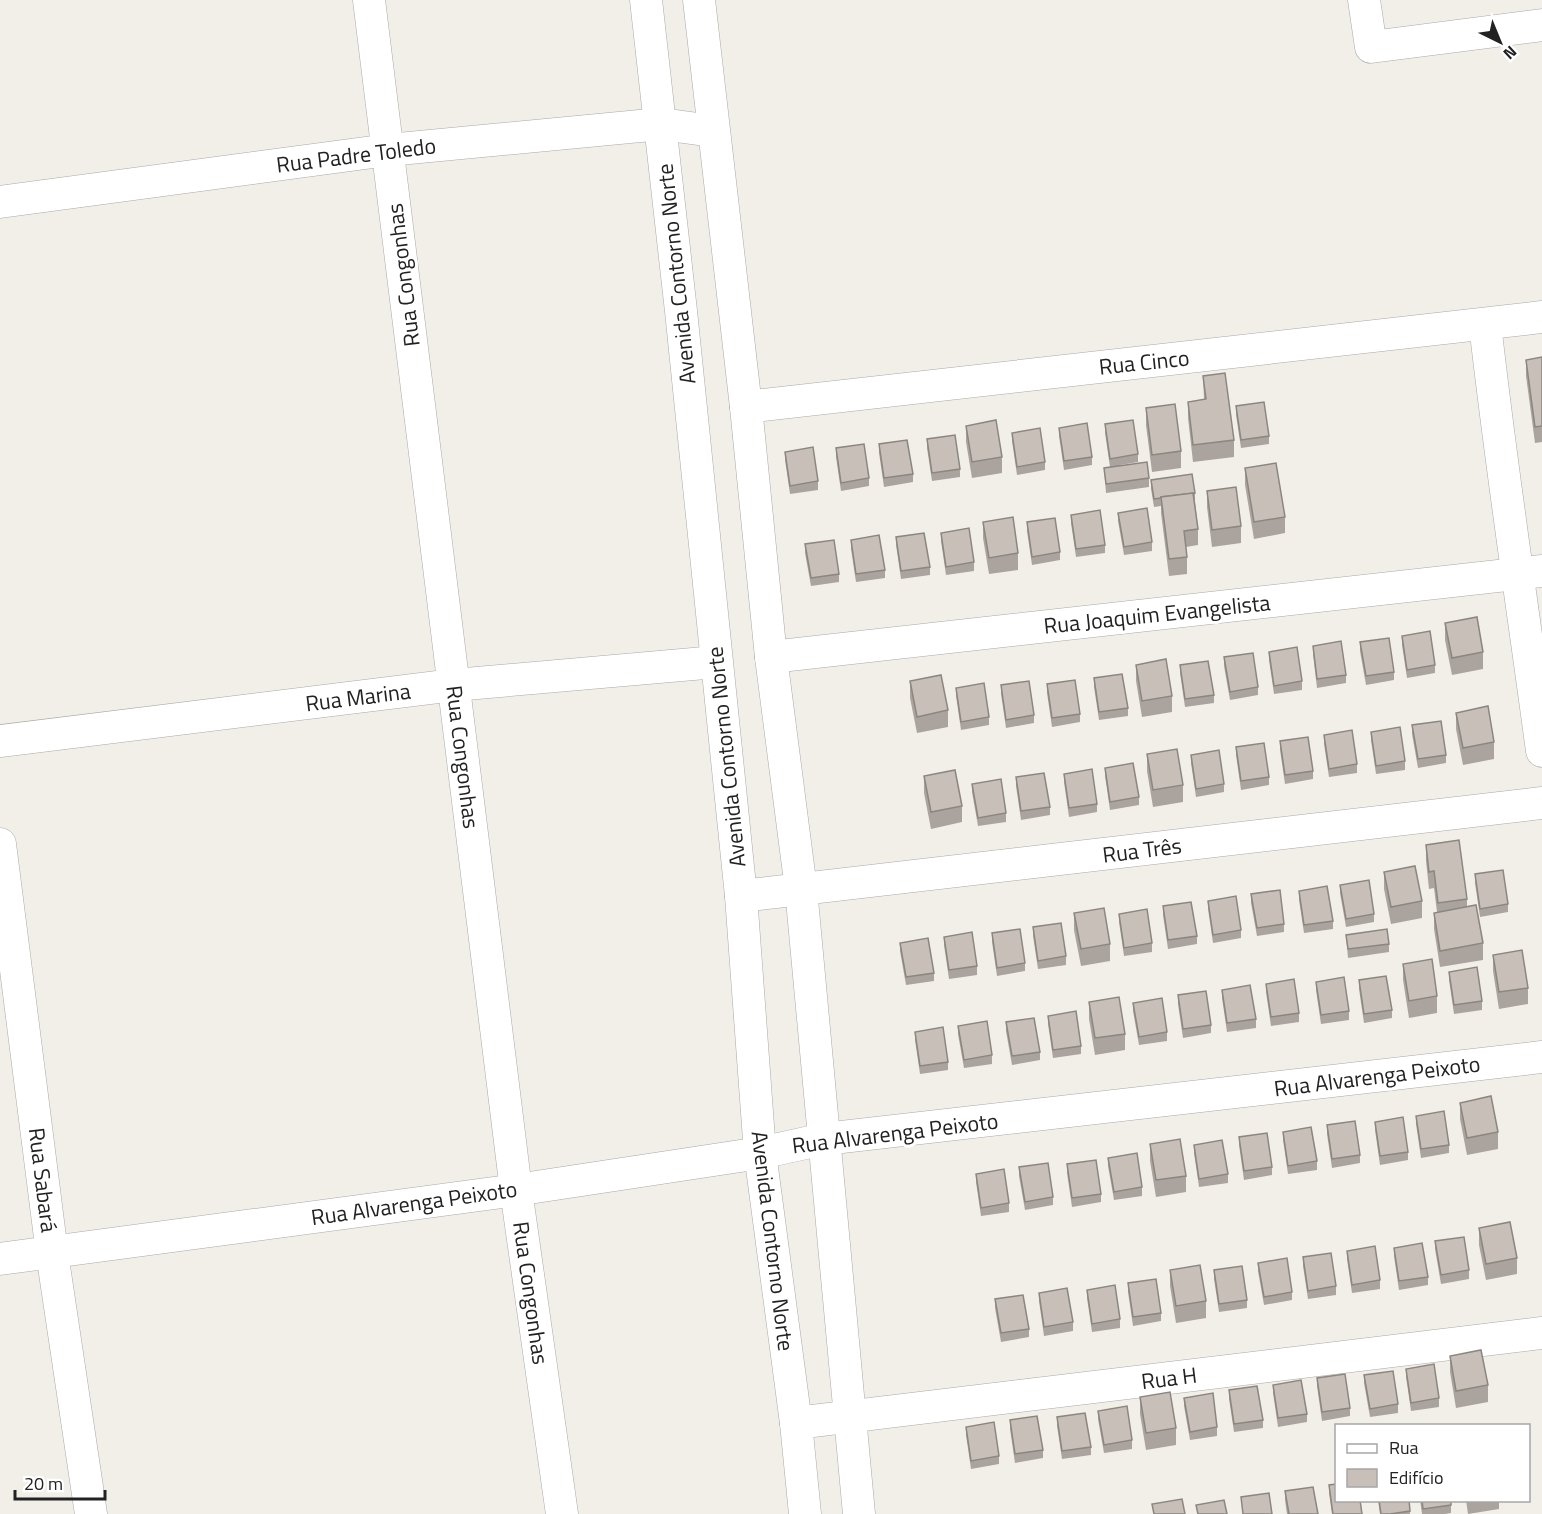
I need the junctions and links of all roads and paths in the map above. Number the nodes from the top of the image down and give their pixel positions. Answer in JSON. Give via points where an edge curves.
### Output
{"nodes":[{"id":1,"x":369,"y":0,"type":"edge"},
{"id":2,"x":646,"y":0,"type":"edge"},
{"id":3,"x":699,"y":0,"type":"edge"},
{"id":4,"x":1364,"y":0,"type":"edge"},
{"id":5,"x":1542,"y":25,"type":"edge"},
{"id":6,"x":661,"y":124,"type":"junction"},
{"id":7,"x":713,"y":131,"type":"junction"},
{"id":8,"x":388,"y":150,"type":"junction"},
{"id":9,"x":0,"y":202,"type":"edge"},
{"id":10,"x":1542,"y":316,"type":"edge"},
{"id":11,"x":1485,"y":324,"type":"junction"},
{"id":12,"x":746,"y":407,"type":"junction"},
{"id":13,"x":1530,"y":573,"type":"edge"},
{"id":14,"x":771,"y":657,"type":"junction"},
{"id":15,"x":716,"y":662,"type":"junction"},
{"id":16,"x":454,"y":685,"type":"junction"},
{"id":17,"x":0,"y":741,"type":"edge"},
{"id":18,"x":1542,"y":751,"type":"edge"},
{"id":19,"x":1542,"y":803,"type":"edge"},
{"id":20,"x":0,"y":844,"type":"edge"},
{"id":21,"x":801,"y":889,"type":"junction"},
{"id":22,"x":741,"y":896,"type":"junction"},
{"id":23,"x":1542,"y":1057,"type":"edge"},
{"id":24,"x":824,"y":1139,"type":"junction"},
{"id":25,"x":760,"y":1152,"type":"junction"},
{"id":26,"x":516,"y":1190,"type":"junction"},
{"id":27,"x":52,"y":1253,"type":"junction"},
{"id":28,"x":0,"y":1259,"type":"edge"},
{"id":29,"x":1542,"y":1333,"type":"edge"},
{"id":30,"x":850,"y":1417,"type":"junction"},
{"id":31,"x":796,"y":1423,"type":"junction"},
{"id":32,"x":91,"y":1514,"type":"edge"},
{"id":33,"x":562,"y":1514,"type":"edge"},
{"id":34,"x":805,"y":1514,"type":"edge"},
{"id":35,"x":859,"y":1514,"type":"edge"}],
"edges":[{"from":1,"to":8,"type":"street","name":"Rua Congonhas"},
{"from":2,"to":6,"type":"street","name":"Avenida Contorno Norte"},
{"from":3,"to":7,"type":"street"},
{"from":4,"to":5,"type":"street","via":[[1371,47]]},
{"from":6,"to":7,"type":"street","name":"Rua Padre Toledo"},
{"from":6,"to":8,"type":"street","name":"Rua Padre Toledo"},
{"from":6,"to":15,"type":"street","name":"Avenida Contorno Norte"},
{"from":7,"to":12,"type":"street"},
{"from":8,"to":9,"type":"street","name":"Rua Padre Toledo"},
{"from":8,"to":16,"type":"street","name":"Rua Congonhas"},
{"from":10,"to":11,"type":"street","name":"Rua Cinco"},
{"from":11,"to":12,"type":"street","name":"Rua Cinco"},
{"from":11,"to":13,"type":"street","via":[[1499,447]]},
{"from":12,"to":14,"type":"street"},
{"from":13,"to":14,"type":"street","name":"Rua Joaquim Evangelista"},
{"from":13,"to":18,"type":"street"},
{"from":14,"to":21,"type":"street"},
{"from":15,"to":16,"type":"street","name":"Rua Marina"},
{"from":15,"to":22,"type":"street","name":"Avenida Contorno Norte"},
{"from":16,"to":17,"type":"street","name":"Rua Marina"},
{"from":16,"to":26,"type":"street","name":"Rua Congonhas"},
{"from":19,"to":21,"type":"street","name":"Rua Três"},
{"from":20,"to":27,"type":"street","name":"Rua Sabará"},
{"from":21,"to":22,"type":"street","name":"Rua Três"},
{"from":21,"to":24,"type":"street"},
{"from":22,"to":25,"type":"street","name":"Avenida Contorno Norte"},
{"from":23,"to":24,"type":"street","name":"Rua Alvarenga Peixoto"},
{"from":24,"to":25,"type":"street","name":"Rua Alvarenga Peixoto"},
{"from":24,"to":30,"type":"street"},
{"from":25,"to":26,"type":"street","name":"Rua Alvarenga Peixoto"},
{"from":25,"to":31,"type":"street","name":"Avenida Contorno Norte"},
{"from":26,"to":27,"type":"street","name":"Rua Alvarenga Peixoto"},
{"from":26,"to":33,"type":"street","name":"Rua Congonhas"},
{"from":27,"to":28,"type":"street","name":"Rua Alvarenga Peixoto"},
{"from":27,"to":32,"type":"street","name":"Rua Sabará"},
{"from":29,"to":30,"type":"street","name":"Rua H"},
{"from":30,"to":31,"type":"street","name":"Rua H"},
{"from":30,"to":35,"type":"street"},
{"from":31,"to":34,"type":"street","name":"Avenida Contorno Norte"}]}
